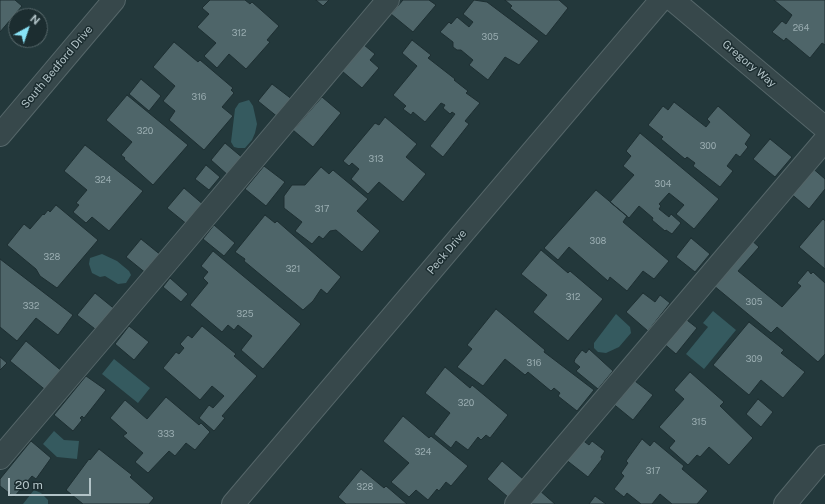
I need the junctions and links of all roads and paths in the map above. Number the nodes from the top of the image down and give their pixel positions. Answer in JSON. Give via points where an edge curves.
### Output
{"nodes":[{"id":1,"x":114,"y":0,"type":"edge"},
{"id":2,"x":388,"y":0,"type":"edge"},
{"id":3,"x":661,"y":0,"type":"edge"},
{"id":4,"x":672,"y":0,"type":"edge"},
{"id":5,"x":825,"y":128,"type":"edge"},
{"id":6,"x":0,"y":135,"type":"edge"},
{"id":7,"x":825,"y":140,"type":"edge"},
{"id":8,"x":825,"y":456,"type":"edge"},
{"id":9,"x":0,"y":458,"type":"edge"},
{"id":10,"x":233,"y":504,"type":"edge"},
{"id":11,"x":516,"y":504,"type":"edge"},
{"id":12,"x":785,"y":504,"type":"edge"}],
"edges":[{"from":1,"to":6,"type":"street","name":"South Bedford Drive"},
{"from":2,"to":9,"type":"street"},
{"from":3,"to":10,"type":"street","name":"Peck Drive"},
{"from":4,"to":5,"type":"street","name":"Gregory Way"},
{"from":7,"to":11,"type":"street"},
{"from":8,"to":12,"type":"street"}]}
